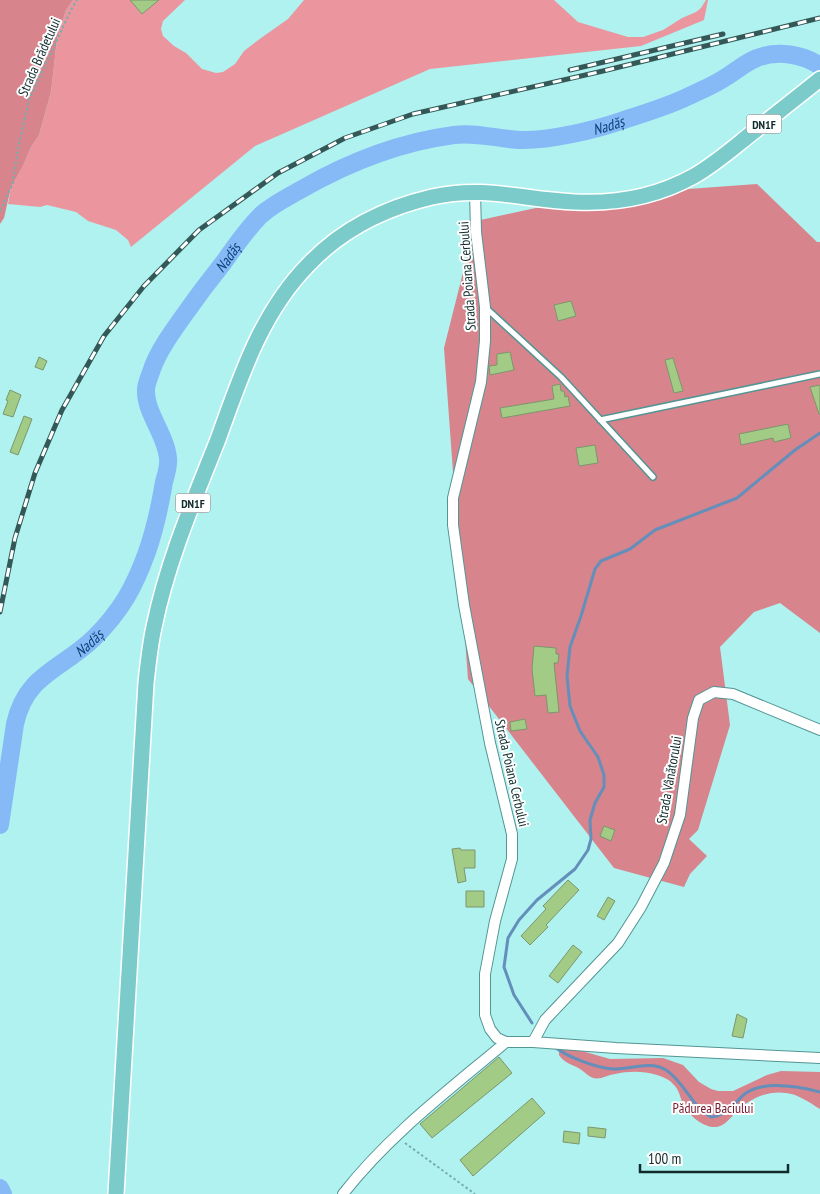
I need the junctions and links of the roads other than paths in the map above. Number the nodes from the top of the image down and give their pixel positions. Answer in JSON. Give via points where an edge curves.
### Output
{"nodes":[{"id":1,"x":817,"y":81,"type":"edge"},
{"id":2,"x":475,"y":191,"type":"junction"},
{"id":3,"x":485,"y":307,"type":"junction"},
{"id":4,"x":820,"y":374,"type":"edge"},
{"id":5,"x":600,"y":420,"type":"junction"},
{"id":6,"x":653,"y":477,"type":"dead end"},
{"id":7,"x":820,"y":730,"type":"edge"},
{"id":8,"x":506,"y":1042,"type":"junction"},
{"id":9,"x":533,"y":1042,"type":"junction"},
{"id":10,"x":820,"y":1058,"type":"edge"},
{"id":11,"x":116,"y":1194,"type":"edge"},
{"id":12,"x":344,"y":1194,"type":"edge"}],
"edges":[{"from":1,"to":2,"type":"main road","number":"DN1F","via":[[727,154],[692,177],[657,192],[627,199],[586,202]]},
{"from":2,"to":3,"type":"street","name":"Strada Poiana Cerbului","via":[[476,232]]},
{"from":2,"to":11,"type":"main road","number":"DN1F","via":[[428,198],[369,220],[332,243],[291,284],[256,342],[176,552],[156,617],[146,682]]},
{"from":3,"to":5,"type":"lane","via":[[561,377]]},
{"from":3,"to":8,"type":"street","name":"Strada Poiana Cerbului","via":[[481,382],[452,498],[462,598],[490,743],[512,834],[512,859],[485,974],[485,1015],[497,1038]]},
{"from":4,"to":5,"type":"lane"},
{"from":5,"to":6,"type":"lane"},
{"from":7,"to":9,"type":"street","name":"Strada Vânătorului","via":[[733,694],[714,692],[698,700],[680,815],[664,863],[618,943],[545,1020]]},
{"from":8,"to":9,"type":"street"},
{"from":8,"to":12,"type":"street","via":[[396,1136]]},
{"from":9,"to":10,"type":"street"}]}
